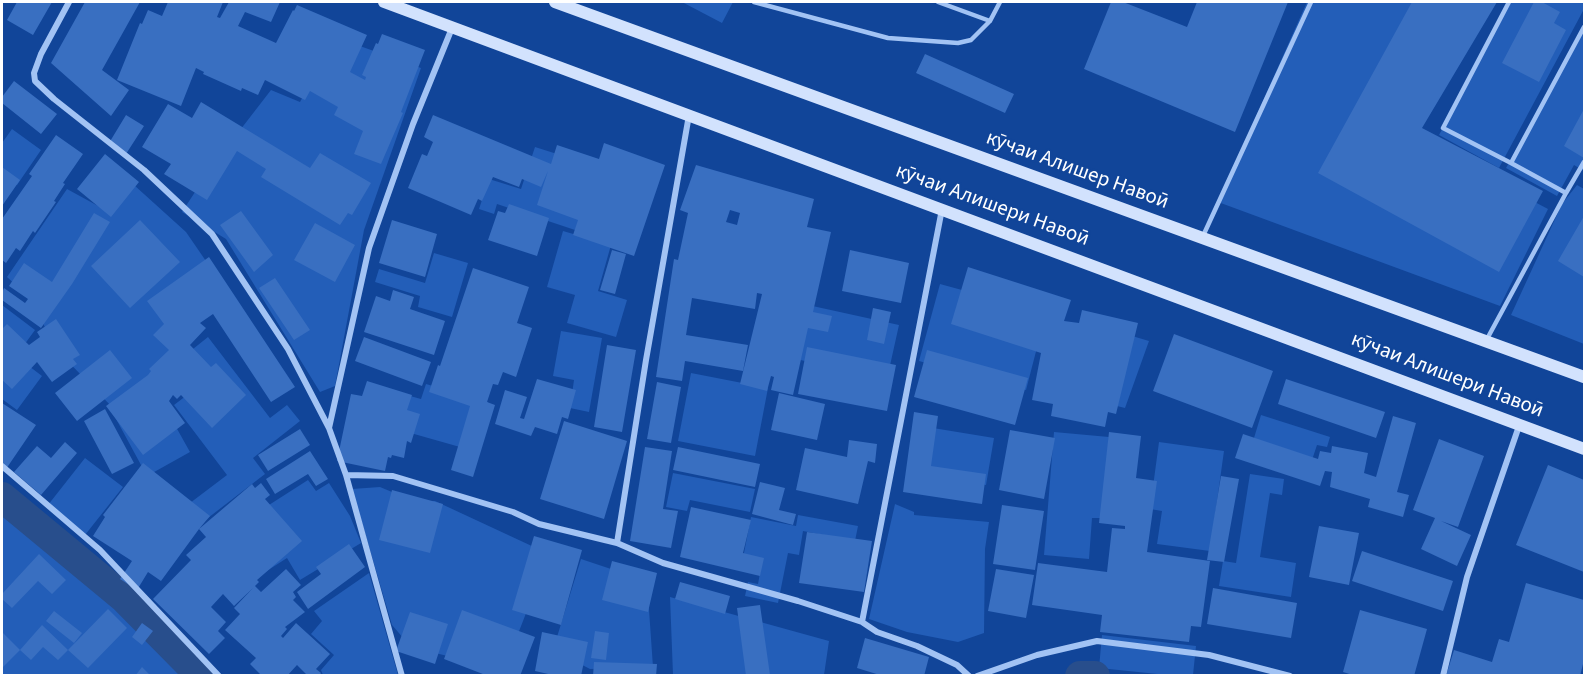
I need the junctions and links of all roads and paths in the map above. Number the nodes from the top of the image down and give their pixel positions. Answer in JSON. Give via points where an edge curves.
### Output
{"nodes":[{"id":1,"x":69,"y":2,"type":"edge"},
{"id":2,"x":384,"y":2,"type":"edge"},
{"id":3,"x":555,"y":2,"type":"edge"},
{"id":4,"x":754,"y":2,"type":"edge"},
{"id":5,"x":775,"y":2,"type":"edge"},
{"id":6,"x":938,"y":2,"type":"edge"},
{"id":7,"x":1000,"y":2,"type":"edge"},
{"id":8,"x":1311,"y":2,"type":"edge"},
{"id":9,"x":1509,"y":2,"type":"edge"},
{"id":10,"x":576,"y":5,"type":"edge"},
{"id":11,"x":771,"y":7,"type":"junction"},
{"id":12,"x":990,"y":21,"type":"junction"},
{"id":13,"x":1584,"y":27,"type":"edge"},
{"id":14,"x":452,"y":28,"type":"junction"},
{"id":15,"x":690,"y":114,"type":"junction"},
{"id":16,"x":1584,"y":162,"type":"edge"},
{"id":17,"x":1510,"y":163,"type":"junction"},
{"id":18,"x":1566,"y":193,"type":"junction"},
{"id":19,"x":942,"y":208,"type":"junction"},
{"id":20,"x":1202,"y":238,"type":"junction"},
{"id":21,"x":1486,"y":342,"type":"junction"},
{"id":22,"x":1584,"y":377,"type":"edge"},
{"id":23,"x":1520,"y":425,"type":"junction"},
{"id":24,"x":328,"y":428,"type":"junction"},
{"id":25,"x":1584,"y":449,"type":"edge"},
{"id":26,"x":2,"y":466,"type":"edge"},
{"id":27,"x":346,"y":475,"type":"junction"},
{"id":28,"x":617,"y":543,"type":"junction"},
{"id":29,"x":862,"y":622,"type":"junction"},
{"id":30,"x":219,"y":675,"type":"edge"},
{"id":31,"x":402,"y":675,"type":"edge"},
{"id":32,"x":969,"y":675,"type":"edge"},
{"id":33,"x":977,"y":675,"type":"edge"},
{"id":34,"x":1290,"y":675,"type":"edge"},
{"id":35,"x":1443,"y":675,"type":"edge"}],
"edges":[{"from":1,"to":24,"type":"street","via":[[40,54],[35,81],[144,170],[212,234],[288,349]]},
{"from":2,"to":14,"type":"street","name":"кӯчаи Алишери Навоӣ"},
{"from":3,"to":10,"type":"street","name":"кӯчаи Алишер Навоӣ"},
{"from":4,"to":11,"type":"lane"},
{"from":5,"to":11,"type":"lane"},
{"from":6,"to":12,"type":"lane"},
{"from":7,"to":12,"type":"lane"},
{"from":8,"to":20,"type":"lane"},
{"from":9,"to":17,"type":"lane","via":[[1443,128]]},
{"from":10,"to":20,"type":"street","name":"кӯчаи Алишер Навоӣ"},
{"from":11,"to":12,"type":"lane","via":[[888,38],[958,43],[971,40]]},
{"from":13,"to":17,"type":"lane"},
{"from":14,"to":15,"type":"street","name":"кӯчаи Алишери Навоӣ"},
{"from":14,"to":24,"type":"street","via":[[369,248]]},
{"from":15,"to":19,"type":"street","name":"кӯчаи Алишери Навоӣ"},
{"from":15,"to":28,"type":"street"},
{"from":16,"to":18,"type":"lane"},
{"from":17,"to":18,"type":"lane"},
{"from":18,"to":21,"type":"lane"},
{"from":19,"to":23,"type":"street","name":"кӯчаи Алишери Навоӣ"},
{"from":19,"to":29,"type":"street"},
{"from":20,"to":21,"type":"street","name":"кӯчаи Алишер Навоӣ"},
{"from":21,"to":22,"type":"street","name":"кӯчаи Алишер Навоӣ"},
{"from":23,"to":25,"type":"street","name":"кӯчаи Алишери Навоӣ"},
{"from":23,"to":35,"type":"street","via":[[1467,577]]},
{"from":24,"to":27,"type":"street"},
{"from":26,"to":30,"type":"street","via":[[100,550]]},
{"from":27,"to":28,"type":"street","via":[[393,476],[513,512],[539,524]]},
{"from":27,"to":31,"type":"street"},
{"from":28,"to":29,"type":"street","via":[[663,563]]},
{"from":29,"to":32,"type":"street","via":[[957,665]]},
{"from":33,"to":34,"type":"street","via":[[1097,641],[1209,655]]}]}
